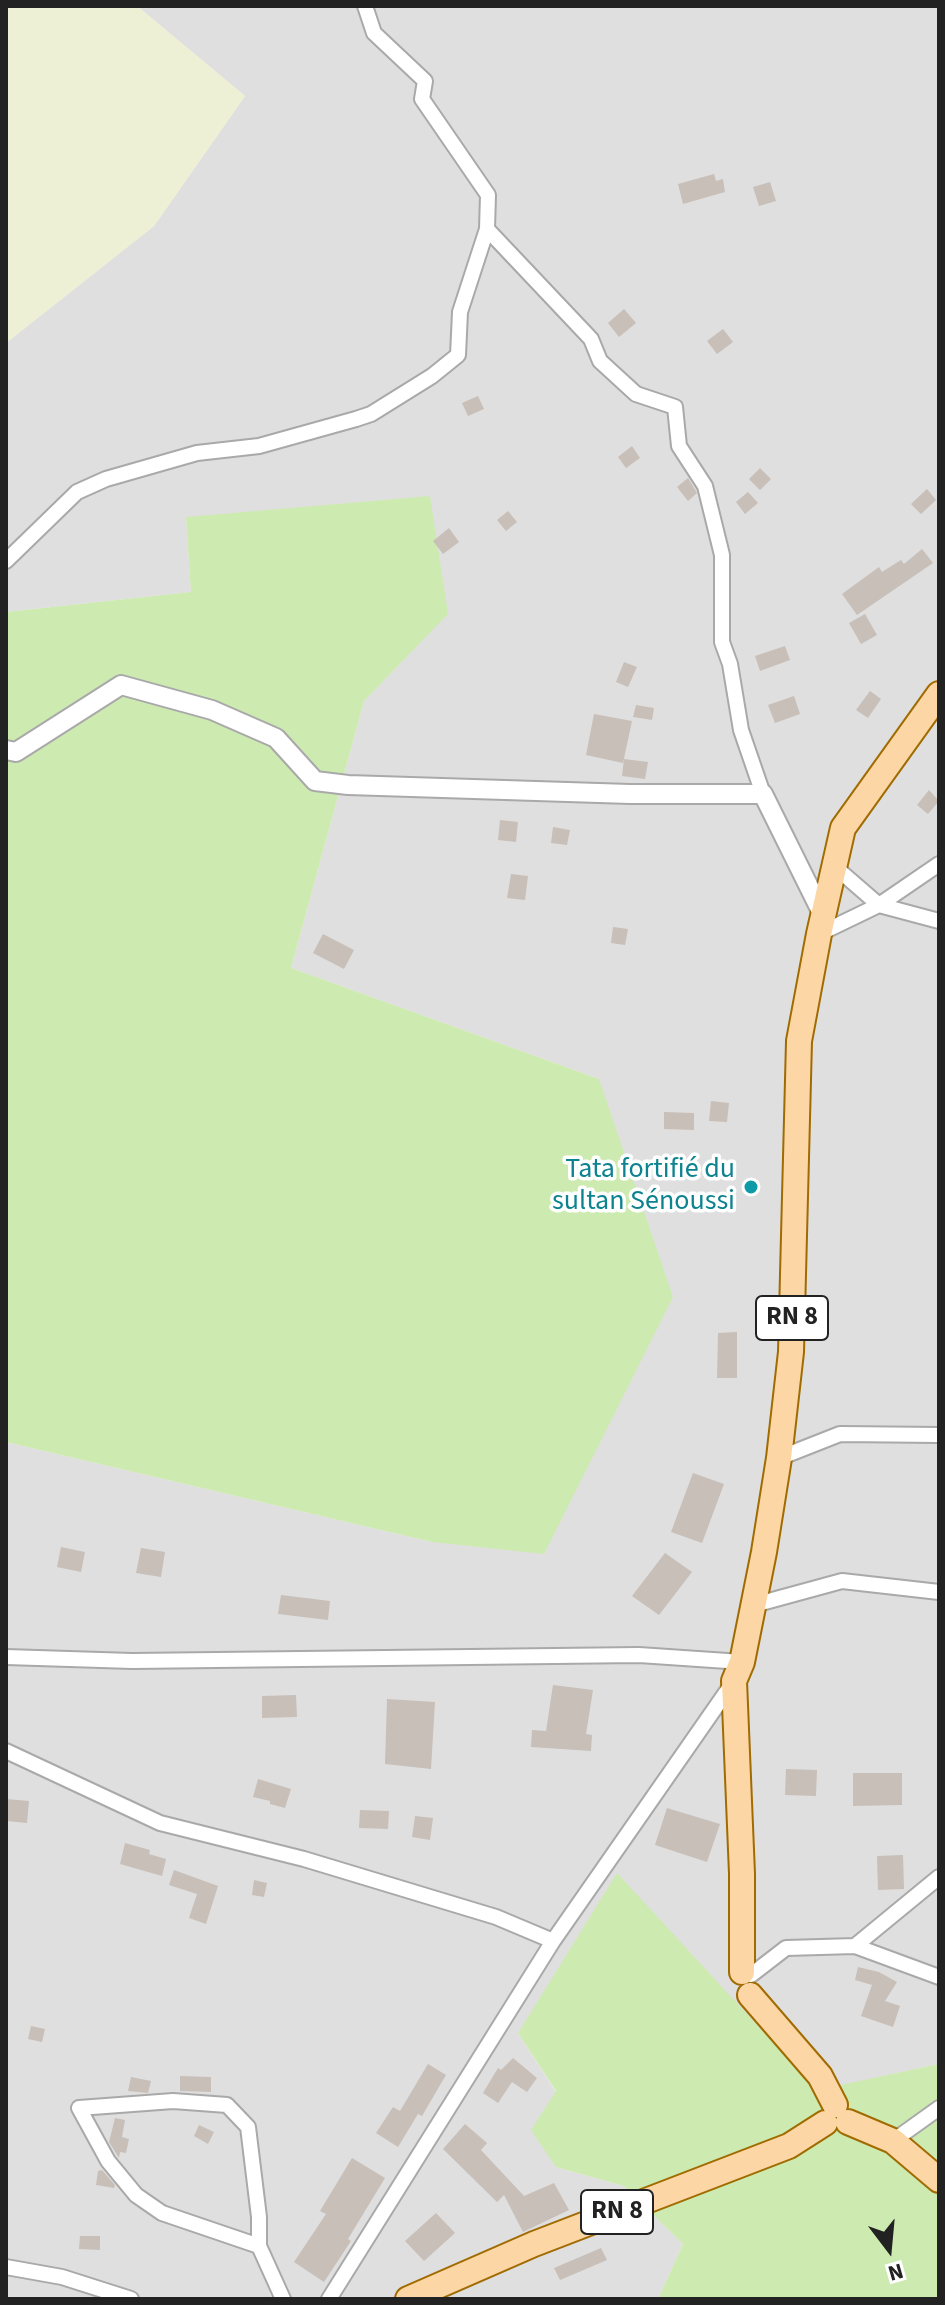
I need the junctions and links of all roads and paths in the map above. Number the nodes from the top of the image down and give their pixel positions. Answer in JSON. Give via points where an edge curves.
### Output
{"nodes":[{"id":1,"x":365,"y":6,"type":"edge"},
{"id":2,"x":487,"y":229,"type":"junction"},
{"id":3,"x":6,"y":561,"type":"edge"},
{"id":4,"x":939,"y":694,"type":"edge"},
{"id":5,"x":6,"y":750,"type":"edge"},
{"id":6,"x":763,"y":794,"type":"junction"},
{"id":7,"x":939,"y":864,"type":"edge"},
{"id":8,"x":834,"y":866,"type":"junction"},
{"id":9,"x":879,"y":905,"type":"junction"},
{"id":10,"x":939,"y":921,"type":"edge"},
{"id":11,"x":821,"y":925,"type":"junction"},
{"id":12,"x":939,"y":1435,"type":"edge"},
{"id":13,"x":779,"y":1458,"type":"junction"},
{"id":14,"x":939,"y":1592,"type":"edge"},
{"id":15,"x":754,"y":1605,"type":"junction"},
{"id":16,"x":6,"y":1657,"type":"edge"},
{"id":17,"x":738,"y":1671,"type":"junction"},
{"id":18,"x":6,"y":1751,"type":"edge"},
{"id":19,"x":939,"y":1877,"type":"edge"},
{"id":20,"x":553,"y":1941,"type":"junction"},
{"id":21,"x":855,"y":1946,"type":"junction"},
{"id":22,"x":939,"y":1977,"type":"edge"},
{"id":23,"x":748,"y":1981,"type":"junction"},
{"id":24,"x":939,"y":2108,"type":"edge"},
{"id":25,"x":836,"y":2117,"type":"junction"},
{"id":26,"x":893,"y":2141,"type":"junction"},
{"id":27,"x":939,"y":2180,"type":"edge"},
{"id":28,"x":259,"y":2246,"type":"junction"},
{"id":29,"x":6,"y":2267,"type":"edge"},
{"id":30,"x":131,"y":2299,"type":"edge"},
{"id":31,"x":283,"y":2299,"type":"edge"},
{"id":32,"x":329,"y":2299,"type":"edge"},
{"id":33,"x":408,"y":2299,"type":"edge"}],
"edges":[{"from":1,"to":2,"type":"street","via":[[374,33],[425,81],[422,99],[488,195]]},
{"from":2,"to":3,"type":"street","via":[[460,312],[458,355],[432,376],[356,419],[259,446],[197,453],[92,485],[65,502]]},
{"from":2,"to":6,"type":"street","via":[[591,339],[600,361],[636,394],[675,407],[679,446],[705,486],[722,555],[722,642],[741,730]]},
{"from":4,"to":8,"type":"main road","number":"RN 8","via":[[843,828]]},
{"from":5,"to":6,"type":"street","via":[[16,752],[121,685],[212,710],[276,738],[315,781]]},
{"from":6,"to":11,"type":"street"},
{"from":7,"to":9,"type":"street"},
{"from":8,"to":9,"type":"street"},
{"from":8,"to":11,"type":"main road","number":"RN 8"},
{"from":9,"to":10,"type":"street"},
{"from":9,"to":11,"type":"street"},
{"from":11,"to":13,"type":"main road","number":"RN 8","via":[[799,1041],[791,1352]]},
{"from":12,"to":13,"type":"street","via":[[840,1434]]},
{"from":13,"to":15,"type":"main road","number":"RN 8"},
{"from":14,"to":15,"type":"street","via":[[842,1581]]},
{"from":15,"to":17,"type":"main road","number":"RN 8"},
{"from":16,"to":17,"type":"street","via":[[132,1661],[639,1655]]},
{"from":17,"to":20,"type":"street"},
{"from":17,"to":23,"type":"main road","number":"RN 8"},
{"from":18,"to":20,"type":"street","via":[[160,1823],[496,1917]]},
{"from":19,"to":21,"type":"street"},
{"from":20,"to":32,"type":"street"},
{"from":21,"to":22,"type":"street"},
{"from":21,"to":23,"type":"street","via":[[786,1948]]},
{"from":23,"to":25,"type":"main road","via":[[820,2076]]},
{"from":24,"to":26,"type":"street"},
{"from":25,"to":26,"type":"main road"},
{"from":25,"to":33,"type":"main road","number":"RN 8","via":[[789,2146],[534,2244]]},
{"from":26,"to":27,"type":"main road"},
{"from":28,"to":28,"type":"street","via":[[248,2127],[227,2105],[173,2101],[79,2108],[108,2161],[136,2195],[162,2213]]},
{"from":28,"to":31,"type":"street"},
{"from":29,"to":30,"type":"street","via":[[62,2277]]}]}
